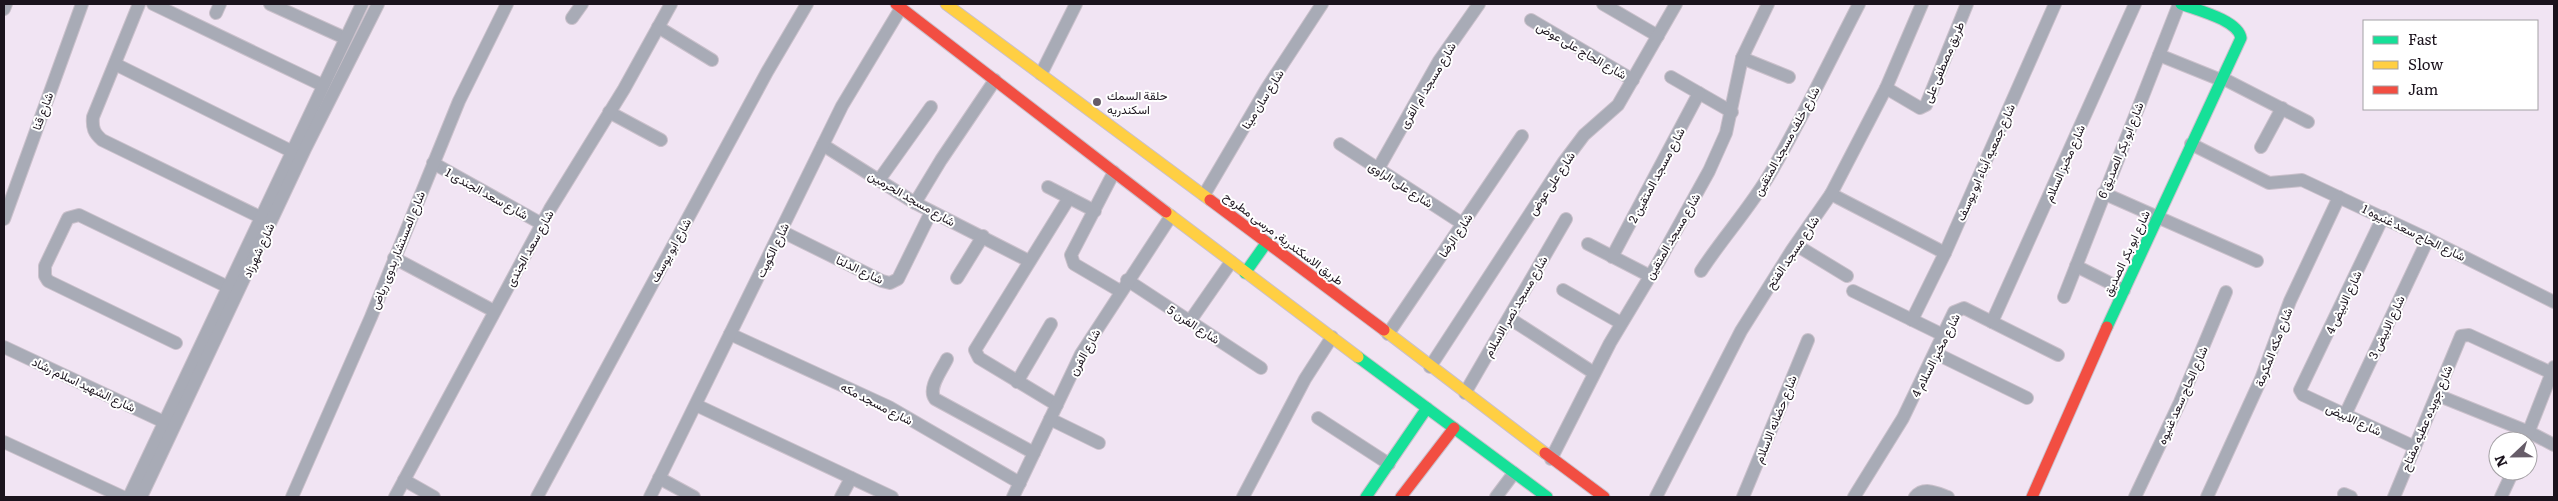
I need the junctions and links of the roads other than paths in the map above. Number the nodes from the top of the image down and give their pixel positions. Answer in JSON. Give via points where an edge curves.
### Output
{"nodes":[{"id":1,"x":6,"y":4,"type":"edge"},
{"id":2,"x":82,"y":4,"type":"edge"},
{"id":3,"x":140,"y":4,"type":"edge"},
{"id":4,"x":153,"y":4,"type":"edge"},
{"id":5,"x":270,"y":4,"type":"edge"},
{"id":6,"x":362,"y":4,"type":"edge"},
{"id":7,"x":378,"y":4,"type":"edge"},
{"id":8,"x":507,"y":4,"type":"edge"},
{"id":9,"x":582,"y":4,"type":"edge"},
{"id":10,"x":671,"y":4,"type":"edge"},
{"id":11,"x":807,"y":4,"type":"edge"},
{"id":12,"x":946,"y":4,"type":"edge"},
{"id":13,"x":1076,"y":4,"type":"edge"},
{"id":14,"x":1322,"y":4,"type":"edge"},
{"id":15,"x":1479,"y":4,"type":"edge"},
{"id":16,"x":1603,"y":4,"type":"edge"},
{"id":17,"x":1676,"y":4,"type":"edge"},
{"id":18,"x":1768,"y":4,"type":"edge"},
{"id":19,"x":1859,"y":4,"type":"edge"},
{"id":20,"x":1922,"y":4,"type":"edge"},
{"id":21,"x":1967,"y":4,"type":"edge"},
{"id":22,"x":2055,"y":4,"type":"edge"},
{"id":23,"x":2135,"y":4,"type":"edge"},
{"id":24,"x":2180,"y":4,"type":"edge"},
{"id":25,"x":899,"y":6,"type":"edge"},
{"id":26,"x":4,"y":9,"type":"edge"},
{"id":27,"x":572,"y":18,"type":"dead end"},
{"id":28,"x":1531,"y":20,"type":"dead end"},
{"id":29,"x":658,"y":26,"type":"junction"},
{"id":30,"x":1658,"y":36,"type":"junction"},
{"id":31,"x":345,"y":38,"type":"junction"},
{"id":32,"x":2159,"y":55,"type":"junction"},
{"id":33,"x":1742,"y":58,"type":"junction"},
{"id":34,"x":712,"y":60,"type":"dead end"},
{"id":35,"x":115,"y":64,"type":"junction"},
{"id":36,"x":1041,"y":74,"type":"junction"},
{"id":37,"x":1670,"y":77,"type":"dead end"},
{"id":38,"x":1789,"y":77,"type":"dead end"},
{"id":39,"x":2222,"y":79,"type":"junction"},
{"id":40,"x":994,"y":80,"type":"junction"},
{"id":41,"x":1633,"y":80,"type":"junction"},
{"id":42,"x":322,"y":85,"type":"junction"},
{"id":43,"x":1886,"y":88,"type":"junction"},
{"id":44,"x":1699,"y":93,"type":"junction"},
{"id":45,"x":931,"y":107,"type":"dead end"},
{"id":46,"x":2282,"y":108,"type":"junction"},
{"id":47,"x":609,"y":112,"type":"junction"},
{"id":48,"x":1732,"y":112,"type":"junction"},
{"id":49,"x":2308,"y":122,"type":"dead end"},
{"id":50,"x":1522,"y":136,"type":"dead end"},
{"id":51,"x":661,"y":140,"type":"dead end"},
{"id":52,"x":1340,"y":144,"type":"dead end"},
{"id":53,"x":2191,"y":144,"type":"junction"},
{"id":54,"x":823,"y":145,"type":"junction"},
{"id":55,"x":2261,"y":147,"type":"dead end"},
{"id":56,"x":292,"y":151,"type":"junction"},
{"id":57,"x":432,"y":163,"type":"junction"},
{"id":58,"x":1378,"y":169,"type":"junction"},
{"id":59,"x":1114,"y":172,"type":"junction"},
{"id":60,"x":879,"y":180,"type":"junction"},
{"id":61,"x":1048,"y":187,"type":"dead end"},
{"id":62,"x":2103,"y":193,"type":"junction"},
{"id":63,"x":1832,"y":194,"type":"junction"},
{"id":64,"x":1204,"y":195,"type":"junction"},
{"id":65,"x":2340,"y":197,"type":"junction"},
{"id":66,"x":1069,"y":198,"type":"junction"},
{"id":67,"x":915,"y":203,"type":"junction"},
{"id":68,"x":1095,"y":211,"type":"junction"},
{"id":69,"x":931,"y":212,"type":"junction"},
{"id":70,"x":266,"y":213,"type":"junction"},
{"id":71,"x":1171,"y":216,"type":"junction"},
{"id":72,"x":2158,"y":216,"type":"junction"},
{"id":73,"x":2383,"y":217,"type":"junction"},
{"id":74,"x":4,"y":219,"type":"edge"},
{"id":75,"x":1566,"y":220,"type":"dead end"},
{"id":76,"x":542,"y":224,"type":"junction"},
{"id":77,"x":1463,"y":224,"type":"junction"},
{"id":78,"x":781,"y":231,"type":"junction"},
{"id":79,"x":983,"y":236,"type":"junction"},
{"id":80,"x":2428,"y":238,"type":"junction"},
{"id":81,"x":1267,"y":242,"type":"junction"},
{"id":82,"x":1588,"y":244,"type":"dead end"},
{"id":83,"x":1796,"y":245,"type":"junction"},
{"id":84,"x":1945,"y":253,"type":"junction"},
{"id":85,"x":1612,"y":257,"type":"junction"},
{"id":86,"x":394,"y":258,"type":"junction"},
{"id":87,"x":1030,"y":261,"type":"junction"},
{"id":88,"x":2257,"y":261,"type":"dead end"},
{"id":89,"x":1231,"y":262,"type":"junction"},
{"id":90,"x":2076,"y":266,"type":"junction"},
{"id":91,"x":1701,"y":271,"type":"dead end"},
{"id":92,"x":1245,"y":273,"type":"junction"},
{"id":93,"x":1650,"y":276,"type":"junction"},
{"id":94,"x":1847,"y":276,"type":"dead end"},
{"id":95,"x":957,"y":278,"type":"dead end"},
{"id":96,"x":1124,"y":285,"type":"junction"},
{"id":97,"x":228,"y":287,"type":"junction"},
{"id":98,"x":1564,"y":290,"type":"dead end"},
{"id":99,"x":2124,"y":290,"type":"junction"},
{"id":100,"x":1852,"y":291,"type":"dead end"},
{"id":101,"x":2226,"y":292,"type":"dead end"},
{"id":102,"x":2064,"y":297,"type":"dead end"},
{"id":103,"x":2554,"y":302,"type":"edge"},
{"id":104,"x":494,"y":310,"type":"junction"},
{"id":105,"x":1509,"y":318,"type":"junction"},
{"id":106,"x":1912,"y":320,"type":"junction"},
{"id":107,"x":1190,"y":321,"type":"junction"},
{"id":108,"x":1992,"y":322,"type":"junction"},
{"id":109,"x":1621,"y":323,"type":"junction"},
{"id":110,"x":1051,"y":324,"type":"dead end"},
{"id":111,"x":730,"y":334,"type":"junction"},
{"id":112,"x":1388,"y":334,"type":"junction"},
{"id":113,"x":1943,"y":335,"type":"junction"},
{"id":114,"x":1332,"y":337,"type":"junction"},
{"id":115,"x":1808,"y":340,"type":"dead end"},
{"id":116,"x":176,"y":343,"type":"dead end"},
{"id":117,"x":4,"y":347,"type":"edge"},
{"id":118,"x":1935,"y":353,"type":"junction"},
{"id":119,"x":2058,"y":355,"type":"dead end"},
{"id":120,"x":947,"y":359,"type":"dead end"},
{"id":121,"x":1430,"y":367,"type":"junction"},
{"id":122,"x":1261,"y":368,"type":"dead end"},
{"id":123,"x":2553,"y":371,"type":"edge"},
{"id":124,"x":1594,"y":373,"type":"junction"},
{"id":125,"x":1017,"y":382,"type":"junction"},
{"id":126,"x":2301,"y":386,"type":"joint"},
{"id":127,"x":1465,"y":393,"type":"junction"},
{"id":128,"x":2437,"y":395,"type":"junction"},
{"id":129,"x":2027,"y":398,"type":"dead end"},
{"id":130,"x":696,"y":405,"type":"junction"},
{"id":131,"x":1057,"y":405,"type":"junction"},
{"id":132,"x":1427,"y":408,"type":"junction"},
{"id":133,"x":2345,"y":415,"type":"junction"},
{"id":134,"x":1318,"y":418,"type":"dead end"},
{"id":135,"x":1050,"y":419,"type":"junction"},
{"id":136,"x":164,"y":422,"type":"junction"},
{"id":137,"x":1454,"y":428,"type":"junction"},
{"id":138,"x":2516,"y":431,"type":"edge"},
{"id":139,"x":2529,"y":431,"type":"edge"},
{"id":140,"x":2538,"y":440,"type":"edge"},
{"id":141,"x":4,"y":442,"type":"edge"},
{"id":142,"x":1099,"y":443,"type":"dead end"},
{"id":143,"x":2554,"y":445,"type":"edge"},
{"id":144,"x":2414,"y":447,"type":"junction"},
{"id":145,"x":1034,"y":453,"type":"junction"},
{"id":146,"x":1551,"y":459,"type":"junction"},
{"id":147,"x":1389,"y":464,"type":"junction"},
{"id":148,"x":1514,"y":473,"type":"junction"},
{"id":149,"x":660,"y":478,"type":"junction"},
{"id":150,"x":851,"y":478,"type":"junction"},
{"id":151,"x":404,"y":480,"type":"junction"},
{"id":152,"x":142,"y":481,"type":"junction"},
{"id":153,"x":2508,"y":481,"type":"edge"},
{"id":154,"x":1020,"y":482,"type":"junction"},
{"id":155,"x":123,"y":497,"type":"edge"},
{"id":156,"x":129,"y":497,"type":"edge"},
{"id":157,"x":141,"y":497,"type":"edge"},
{"id":158,"x":292,"y":497,"type":"edge"},
{"id":159,"x":395,"y":497,"type":"edge"},
{"id":160,"x":434,"y":497,"type":"edge"},
{"id":161,"x":536,"y":497,"type":"edge"},
{"id":162,"x":650,"y":497,"type":"edge"},
{"id":163,"x":694,"y":497,"type":"edge"},
{"id":164,"x":841,"y":497,"type":"edge"},
{"id":165,"x":892,"y":497,"type":"edge"},
{"id":166,"x":1013,"y":497,"type":"edge"},
{"id":167,"x":1243,"y":497,"type":"edge"},
{"id":168,"x":1366,"y":497,"type":"edge"},
{"id":169,"x":1402,"y":497,"type":"edge"},
{"id":170,"x":1496,"y":497,"type":"edge"},
{"id":171,"x":1546,"y":497,"type":"edge"},
{"id":172,"x":1604,"y":497,"type":"edge"},
{"id":173,"x":1656,"y":497,"type":"edge"},
{"id":174,"x":1742,"y":497,"type":"edge"},
{"id":175,"x":1854,"y":497,"type":"edge"},
{"id":176,"x":1915,"y":497,"type":"edge"},
{"id":177,"x":1948,"y":497,"type":"edge"},
{"id":178,"x":2032,"y":497,"type":"edge"},
{"id":179,"x":2135,"y":497,"type":"edge"},
{"id":180,"x":2207,"y":497,"type":"edge"},
{"id":181,"x":2394,"y":497,"type":"edge"},
{"id":182,"x":2501,"y":497,"type":"edge"}],
"edges":[{"from":1,"to":26,"type":"street"},
{"from":2,"to":74,"type":"street","name":"شارع قنا"},
{"from":3,"to":35,"type":"street"},
{"from":4,"to":42,"type":"street"},
{"from":5,"to":31,"type":"street"},
{"from":6,"to":31,"type":"street","name":"شارع شهرزاد"},
{"from":7,"to":70,"type":"street","name":"شارع شهرزاد"},
{"from":8,"to":57,"type":"street","name":"شارع المستشار بدوى رياض"},
{"from":9,"to":27,"type":"street"},
{"from":10,"to":29,"type":"street","name":"شارع سعد الجندى"},
{"from":11,"to":161,"type":"street","name":"شارع ابو يوسف"},
{"from":12,"to":36,"type":"main road","name":"طريق الاسكندرية, مرسى مطروح"},
{"from":13,"to":36,"type":"street"},
{"from":14,"to":64,"type":"street","name":"شارع سان مينا","via":[[1267,88]]},
{"from":15,"to":58,"type":"street","name":"شارع مسجد ام القرى","via":[[1439,61]]},
{"from":16,"to":30,"type":"street"},
{"from":17,"to":30,"type":"street","name":"شارع على عوض"},
{"from":18,"to":33,"type":"street","name":"شارع مسجد المتقين"},
{"from":19,"to":91,"type":"street","name":"شارع خلف مسجد المتقين","via":[[1771,173]]},
{"from":20,"to":43,"type":"street","name":"شارع مسجد الفتح"},
{"from":21,"to":43,"type":"street","name":"طريق مصطفى على","via":[[1926,105],[1920,108]]},
{"from":22,"to":84,"type":"street","name":"شارع جمعيه أبناء ابو يوسف"},
{"from":23,"to":108,"type":"street","name":"شارع مخبز السلام"},
{"from":24,"to":32,"type":"street","name":"شارع ابو بكر الصديق 6"},
{"from":24,"to":39,"type":"main road","name":"شارع ابو بكر الصديق","via":[[2232,24],[2240,32],[2241,38]]},
{"from":25,"to":40,"type":"main road"},
{"from":25,"to":54,"type":"street","name":"شارع الكويت"},
{"from":28,"to":41,"type":"street","name":"شارع الحاج على عوض"},
{"from":29,"to":34,"type":"street"},
{"from":29,"to":47,"type":"street","name":"شارع سعد الجندى"},
{"from":30,"to":41,"type":"street","name":"شارع على عوض"},
{"from":31,"to":42,"type":"street","name":"شارع شهرزاد"},
{"from":32,"to":39,"type":"street"},
{"from":32,"to":62,"type":"street","name":"شارع ابو بكر الصديق 6"},
{"from":33,"to":38,"type":"street"},
{"from":33,"to":48,"type":"street","name":"شارع مسجد المتقين"},
{"from":35,"to":56,"type":"street"},
{"from":35,"to":70,"type":"street","via":[[93,117],[95,134],[102,140]]},
{"from":36,"to":64,"type":"main road","name":"طريق الاسكندرية, مرسى مطروح"},
{"from":37,"to":44,"type":"street"},
{"from":39,"to":46,"type":"street"},
{"from":39,"to":53,"type":"main road","name":"شارع ابو بكر الصديق"},
{"from":40,"to":59,"type":"main road"},
{"from":40,"to":67,"type":"street"},
{"from":41,"to":121,"type":"street","name":"شارع على عوض","via":[[1618,106],[1584,136],[1563,163]]},
{"from":42,"to":56,"type":"street","name":"شارع شهرزاد"},
{"from":43,"to":63,"type":"street","name":"شارع مسجد الفتح"},
{"from":44,"to":48,"type":"street"},
{"from":44,"to":85,"type":"street","name":"شارع مسجد المتقين 2"},
{"from":45,"to":60,"type":"street"},
{"from":46,"to":49,"type":"street"},
{"from":46,"to":55,"type":"street"},
{"from":47,"to":51,"type":"street"},
{"from":47,"to":76,"type":"street","name":"شارع سعد الجندى"},
{"from":48,"to":93,"type":"street","name":"شارع مسجد المتقين","via":[[1709,171]]},
{"from":50,"to":77,"type":"street","name":"شارع الرضا"},
{"from":52,"to":58,"type":"street","name":"شارع على الراوى"},
{"from":53,"to":65,"type":"street","name":"شارع الحاج سعد غنيوه 1","via":[[2269,182],[2302,180]]},
{"from":53,"to":72,"type":"main road","name":"شارع ابو بكر الصديق"},
{"from":54,"to":60,"type":"street","name":"شارع مسجد الحرمين"},
{"from":54,"to":78,"type":"street","name":"شارع الكويت"},
{"from":56,"to":70,"type":"street","name":"شارع شهرزاد"},
{"from":57,"to":76,"type":"street","name":"شارع سعد الجندى 1"},
{"from":57,"to":86,"type":"street","name":"شارع المستشار بدوى رياض"},
{"from":58,"to":77,"type":"street","name":"شارع على الراوى"},
{"from":59,"to":68,"type":"street"},
{"from":59,"to":71,"type":"main road"},
{"from":60,"to":67,"type":"street","name":"شارع مسجد الحرمين"},
{"from":61,"to":66,"type":"street"},
{"from":62,"to":72,"type":"street"},
{"from":62,"to":90,"type":"street","name":"شارع ابو بكر الصديق 6"},
{"from":63,"to":83,"type":"street","name":"شارع مسجد الفتح"},
{"from":63,"to":84,"type":"street"},
{"from":64,"to":81,"type":"main road","name":"طريق الاسكندرية, مرسى مطروح"},
{"from":65,"to":73,"type":"street","name":"شارع الحاج سعد غنيوه 1"},
{"from":65,"to":180,"type":"street","name":"شارع مكه المكرمة","via":[[2290,301],[2261,379]]},
{"from":66,"to":68,"type":"street"},
{"from":66,"to":87,"type":"street"},
{"from":67,"to":69,"type":"street","name":"شارع مسجد الحرمين"},
{"from":68,"to":96,"type":"street","name":"شارع الفرن 5","via":[[1073,251],[1072,260],[1074,264]]},
{"from":69,"to":78,"type":"street","name":"شارع الدلتا","via":[[898,279],[890,282]]},
{"from":69,"to":79,"type":"street","name":"شارع مسجد الحرمين"},
{"from":70,"to":97,"type":"street","name":"شارع شهرزاد"},
{"from":70,"to":152,"type":"street","name":"شارع شهرزاد"},
{"from":71,"to":89,"type":"main road"},
{"from":71,"to":96,"type":"street","name":"شارع الفرن"},
{"from":72,"to":88,"type":"street"},
{"from":72,"to":99,"type":"main road","name":"شارع ابو بكر الصديق"},
{"from":73,"to":80,"type":"street","name":"شارع الحاج سعد غنيوه 1"},
{"from":73,"to":126,"type":"street","name":"شارع الابيض 4"},
{"from":75,"to":105,"type":"street","name":"شارع مسجد نصر الاسلام"},
{"from":76,"to":104,"type":"street","name":"شارع سعد الجندى"},
{"from":77,"to":112,"type":"street","name":"شارع الرضا"},
{"from":78,"to":111,"type":"street","name":"شارع الكويت"},
{"from":79,"to":87,"type":"street","name":"شارع مسجد الحرمين"},
{"from":79,"to":95,"type":"street"},
{"from":80,"to":103,"type":"street","name":"شارع الحاج سعد غنيوه 1"},
{"from":80,"to":133,"type":"street","name":"شارع الابيض 3"},
{"from":81,"to":92,"type":"main road"},
{"from":81,"to":112,"type":"main road","name":"طريق الاسكندرية, مرسى مطروح"},
{"from":82,"to":85,"type":"street"},
{"from":83,"to":94,"type":"street"},
{"from":83,"to":173,"type":"street","name":"شارع مسجد الفتح","via":[[1741,331]]},
{"from":84,"to":106,"type":"street","name":"شارع جمعيه أبناء ابو يوسف"},
{"from":85,"to":93,"type":"street"},
{"from":86,"to":104,"type":"street"},
{"from":86,"to":158,"type":"street","name":"شارع المستشار بدوى رياض"},
{"from":87,"to":125,"type":"street","via":[[975,350],[979,358]]},
{"from":89,"to":92,"type":"main road"},
{"from":89,"to":107,"type":"street"},
{"from":90,"to":99,"type":"street"},
{"from":90,"to":102,"type":"street","name":"شارع ابو بكر الصديق 6"},
{"from":92,"to":114,"type":"main road"},
{"from":93,"to":109,"type":"street","name":"شارع مسجد المتقين"},
{"from":96,"to":107,"type":"street","name":"شارع الفرن 5"},
{"from":96,"to":131,"type":"street","name":"شارع الفرن","via":[[1081,354]]},
{"from":97,"to":116,"type":"street","via":[[79,216],[68,218],[45,266],[48,280]]},
{"from":97,"to":136,"type":"street","name":"شارع شهرزاد"},
{"from":98,"to":109,"type":"street"},
{"from":99,"to":178,"type":"main road","name":"شارع ابو بكر الصديق"},
{"from":100,"to":106,"type":"street"},
{"from":101,"to":179,"type":"street","name":"شارع الحاج سعد غنيوه","via":[[2180,402]]},
{"from":104,"to":151,"type":"street","name":"شارع سعد الجندى"},
{"from":105,"to":124,"type":"street"},
{"from":105,"to":127,"type":"street","name":"شارع مسجد نصر الاسلام"},
{"from":106,"to":113,"type":"street"},
{"from":107,"to":122,"type":"street","name":"شارع الفرن 5"},
{"from":108,"to":113,"type":"street","name":"شارع مخبز السلام 4","via":[[1959,308]]},
{"from":108,"to":119,"type":"street","name":"شارع مخبز السلام 4"},
{"from":109,"to":124,"type":"street","name":"شارع مسجد المتقين"},
{"from":110,"to":125,"type":"street"},
{"from":111,"to":130,"type":"street","name":"شارع الكويت"},
{"from":111,"to":154,"type":"street","name":"شارع مسجد مكه","via":[[889,407]]},
{"from":112,"to":121,"type":"main road","name":"طريق الاسكندرية, مرسى مطروح"},
{"from":113,"to":118,"type":"street","name":"شارع مخبز السلام 4"},
{"from":114,"to":132,"type":"main road"},
{"from":114,"to":167,"type":"street","via":[[1300,387]]},
{"from":115,"to":174,"type":"street","name":"شارع حضانه الاسلام"},
{"from":117,"to":136,"type":"street","name":"شارع الشهيد اسلام رشاد"},
{"from":118,"to":129,"type":"street"},
{"from":118,"to":175,"type":"street","name":"شارع مخبز السلام 4","via":[[1903,418]]},
{"from":120,"to":145,"type":"street","via":[[933,387],[935,399]]},
{"from":121,"to":127,"type":"main road","name":"طريق الاسكندرية, مرسى مطروح"},
{"from":123,"to":128,"type":"street","name":"شارع جويده عطيه مفتاح","via":[[2469,335],[2461,336]]},
{"from":123,"to":139,"type":"street"},
{"from":124,"to":146,"type":"street","name":"شارع مسجد المتقين"},
{"from":125,"to":131,"type":"street"},
{"from":126,"to":133,"type":"street","name":"شارع الابيض","via":[[2303,395]]},
{"from":127,"to":146,"type":"main road","name":"طريق الاسكندرية, مرسى مطروح"},
{"from":128,"to":138,"type":"street"},
{"from":128,"to":144,"type":"street","name":"شارع جويده عطيه مفتاح"},
{"from":130,"to":149,"type":"street","name":"شارع الكويت"},
{"from":130,"to":150,"type":"street"},
{"from":131,"to":135,"type":"street","name":"شارع الفرن"},
{"from":132,"to":137,"type":"main road"},
{"from":132,"to":147,"type":"main road"},
{"from":133,"to":144,"type":"street","name":"شارع الابيض"},
{"from":134,"to":147,"type":"street"},
{"from":135,"to":142,"type":"street"},
{"from":135,"to":145,"type":"street","name":"شارع الفرن"},
{"from":136,"to":152,"type":"street","name":"شارع شهرزاد"},
{"from":137,"to":148,"type":"main road"},
{"from":137,"to":169,"type":"main road"},
{"from":140,"to":143,"type":"street"},
{"from":141,"to":155,"type":"street"},
{"from":144,"to":181,"type":"street","name":"شارع جويده عطيه مفتاح"},
{"from":145,"to":154,"type":"street","name":"شارع الفرن"},
{"from":146,"to":172,"type":"main road","name":"طريق الاسكندرية, مرسى مطروح"},
{"from":147,"to":168,"type":"main road"},
{"from":148,"to":170,"type":"street"},
{"from":148,"to":171,"type":"main road"},
{"from":149,"to":162,"type":"street","name":"شارع الكويت"},
{"from":149,"to":163,"type":"street"},
{"from":150,"to":164,"type":"street"},
{"from":150,"to":165,"type":"street"},
{"from":151,"to":159,"type":"street","name":"شارع سعد الجندى"},
{"from":151,"to":160,"type":"street"},
{"from":152,"to":156,"type":"street","name":"شارع شهرزاد"},
{"from":152,"to":157,"type":"street","name":"شارع شهرزاد"},
{"from":153,"to":182,"type":"street"},
{"from":154,"to":166,"type":"street","name":"شارع الفرن"},
{"from":176,"to":177,"type":"street","via":[[1926,491]]}]}
